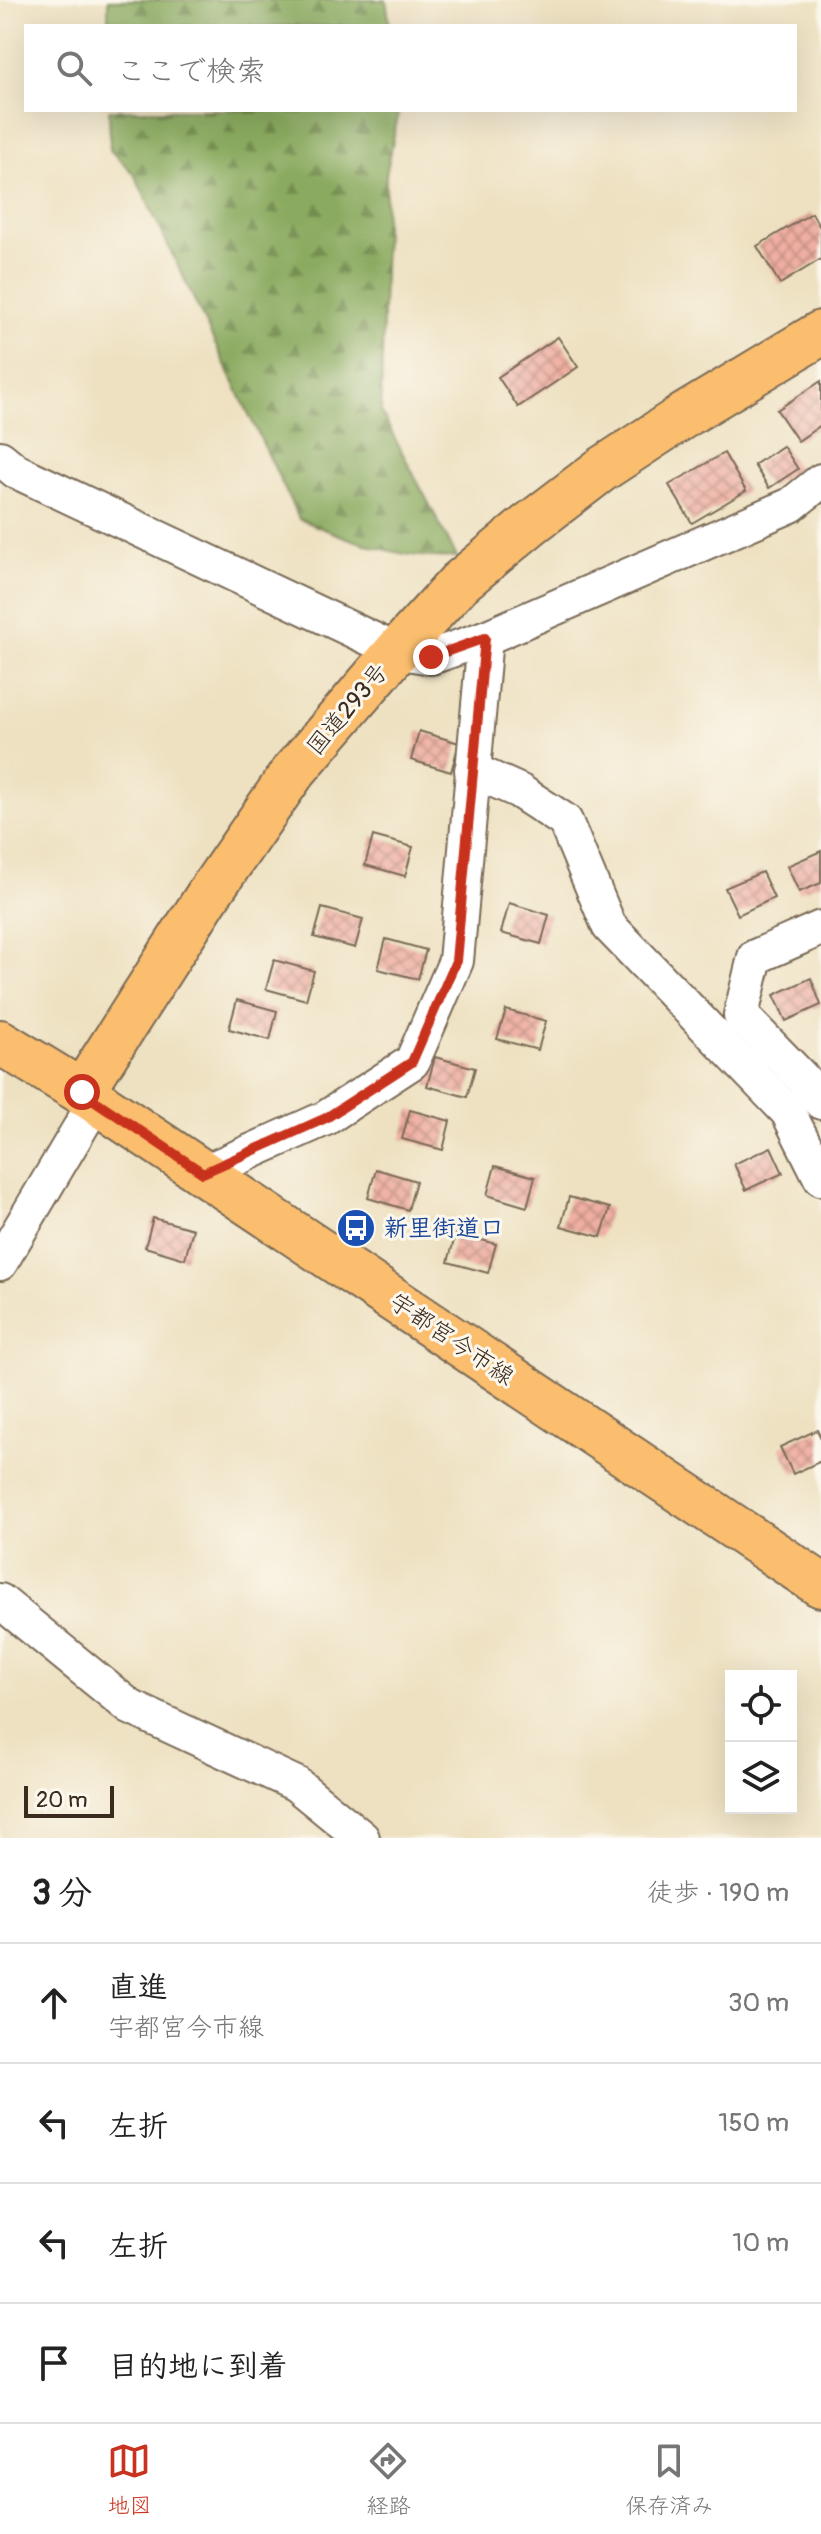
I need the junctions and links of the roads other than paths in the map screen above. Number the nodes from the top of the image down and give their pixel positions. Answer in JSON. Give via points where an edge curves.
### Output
{"nodes":[{"id":1,"x":821,"y":333,"type":"edge"},
{"id":2,"x":0,"y":458,"type":"edge"},
{"id":3,"x":821,"y":481,"type":"edge"},
{"id":4,"x":485,"y":638,"type":"junction"},
{"id":5,"x":397,"y":651,"type":"junction"},
{"id":6,"x":472,"y":770,"type":"junction"},
{"id":7,"x":821,"y":928,"type":"edge"},
{"id":8,"x":0,"y":1042,"type":"edge"},
{"id":9,"x":89,"y":1096,"type":"junction"},
{"id":10,"x":821,"y":1102,"type":"edge"},
{"id":11,"x":203,"y":1173,"type":"junction"},
{"id":12,"x":821,"y":1178,"type":"edge"},
{"id":13,"x":0,"y":1263,"type":"edge"},
{"id":14,"x":821,"y":1585,"type":"edge"},
{"id":15,"x":0,"y":1601,"type":"edge"},
{"id":16,"x":362,"y":1838,"type":"edge"}],
"edges":[{"from":1,"to":5,"type":"main road","name":"国道293号","via":[[601,470],[459,583]]},
{"from":2,"to":5,"type":"street","via":[[16,471]]},
{"from":3,"to":4,"type":"street","via":[[791,505]]},
{"from":4,"to":5,"type":"street","via":[[431,657]]},
{"from":4,"to":6,"type":"street"},
{"from":5,"to":9,"type":"main road","name":"国道293号","via":[[293,772],[210,892]]},
{"from":6,"to":11,"type":"street","via":[[456,961],[412,1062],[326,1118]]},
{"from":6,"to":12,"type":"street","via":[[519,791],[565,821],[609,926],[788,1112]]},
{"from":7,"to":10,"type":"street","via":[[755,957],[741,1015]]},
{"from":8,"to":9,"type":"main road"},
{"from":9,"to":11,"type":"main road","name":"宇都宮今市線"},
{"from":9,"to":13,"type":"street"},
{"from":11,"to":14,"type":"main road","name":"宇都宮今市線"},
{"from":15,"to":16,"type":"street","via":[[130,1707],[296,1784]]}]}
